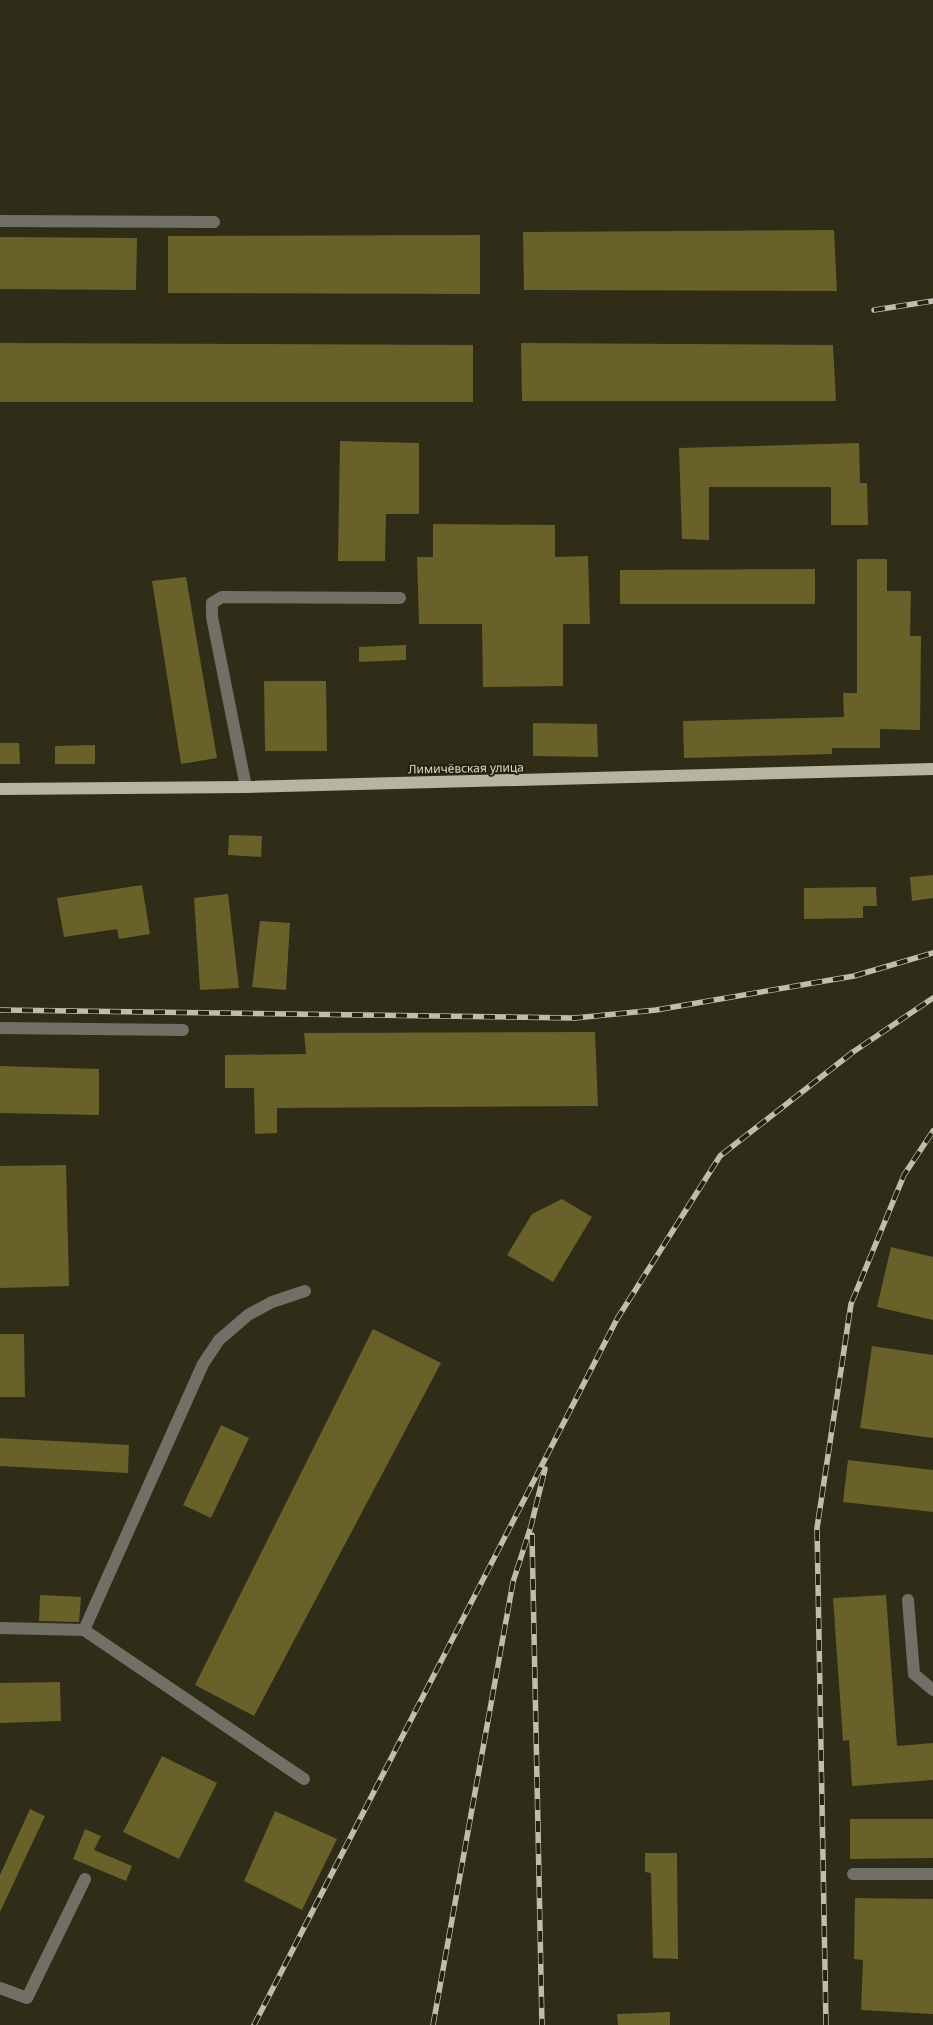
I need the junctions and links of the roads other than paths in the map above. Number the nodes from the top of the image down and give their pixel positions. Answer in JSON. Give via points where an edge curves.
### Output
{"nodes":[{"id":1,"x":0,"y":221,"type":"edge"},
{"id":2,"x":214,"y":222,"type":"dead end"},
{"id":3,"x":400,"y":598,"type":"dead end"},
{"id":4,"x":933,"y":769,"type":"edge"},
{"id":5,"x":246,"y":787,"type":"junction"},
{"id":6,"x":0,"y":789,"type":"edge"},
{"id":7,"x":0,"y":1028,"type":"edge"},
{"id":8,"x":183,"y":1030,"type":"dead end"},
{"id":9,"x":305,"y":1291,"type":"dead end"},
{"id":10,"x":908,"y":1600,"type":"dead end"},
{"id":11,"x":0,"y":1628,"type":"edge"},
{"id":12,"x":84,"y":1630,"type":"junction"},
{"id":13,"x":933,"y":1690,"type":"edge"},
{"id":14,"x":304,"y":1779,"type":"dead end"},
{"id":15,"x":854,"y":1874,"type":"dead end"},
{"id":16,"x":933,"y":1874,"type":"edge"},
{"id":17,"x":86,"y":1879,"type":"dead end"},
{"id":18,"x":0,"y":1988,"type":"edge"}],
"edges":[{"from":1,"to":2,"type":"lane"},
{"from":3,"to":5,"type":"lane","via":[[222,597],[212,603],[212,617]]},
{"from":4,"to":5,"type":"main road","name":"Лимичёвская улица"},
{"from":5,"to":6,"type":"main road","name":"Лимичёвская улица"},
{"from":7,"to":8,"type":"lane"},
{"from":9,"to":12,"type":"lane","via":[[272,1302],[248,1315],[219,1340],[203,1364]]},
{"from":10,"to":13,"type":"lane","via":[[914,1674]]},
{"from":11,"to":12,"type":"lane"},
{"from":12,"to":14,"type":"lane"},
{"from":15,"to":16,"type":"lane"},
{"from":17,"to":18,"type":"lane","via":[[27,1998]]}]}
